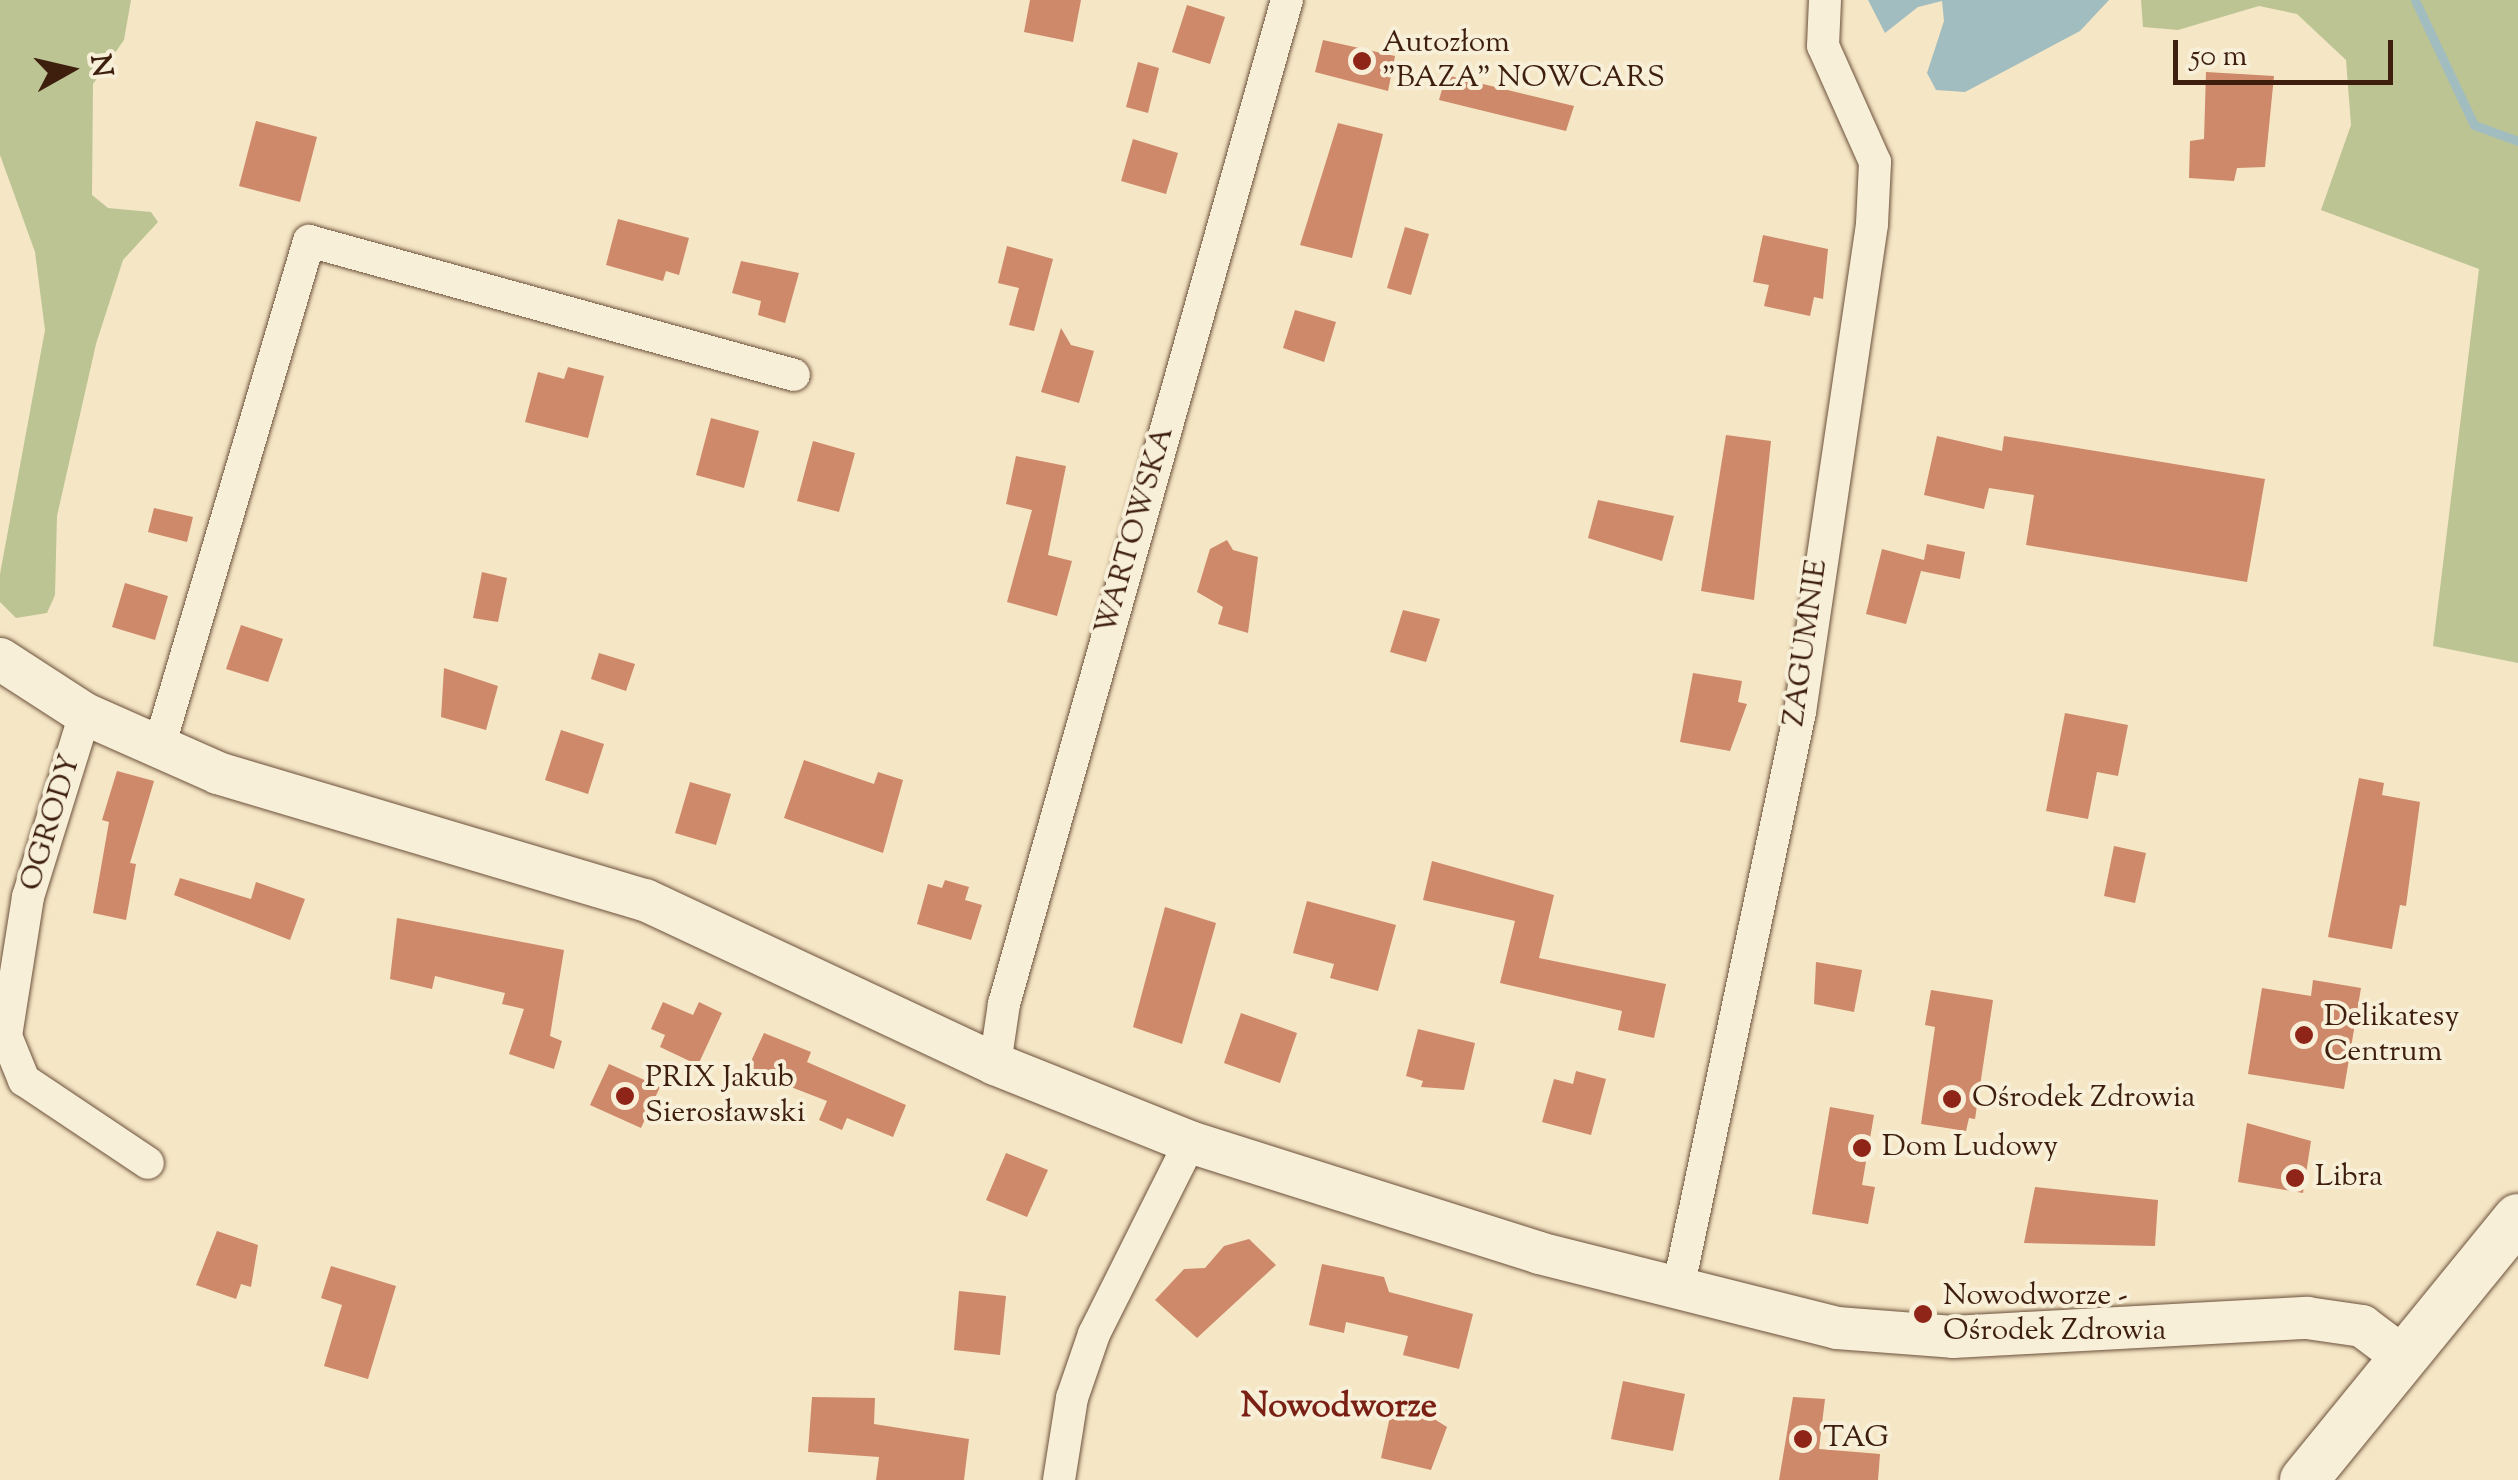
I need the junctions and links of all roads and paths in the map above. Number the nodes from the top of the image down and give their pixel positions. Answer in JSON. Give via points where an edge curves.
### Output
{"nodes":[{"id":1,"x":1287,"y":0,"type":"edge"},
{"id":2,"x":1825,"y":0,"type":"edge"},
{"id":3,"x":794,"y":375,"type":"dead end"},
{"id":4,"x":0,"y":659,"type":"edge"},
{"id":5,"x":86,"y":714,"type":"junction"},
{"id":6,"x":159,"y":747,"type":"junction"},
{"id":7,"x":995,"y":1064,"type":"junction"},
{"id":8,"x":1190,"y":1142,"type":"junction"},
{"id":9,"x":148,"y":1163,"type":"dead end"},
{"id":10,"x":2518,"y":1218,"type":"edge"},
{"id":11,"x":1678,"y":1289,"type":"junction"},
{"id":12,"x":2402,"y":1356,"type":"junction"},
{"id":13,"x":1059,"y":1480,"type":"edge"},
{"id":14,"x":2304,"y":1480,"type":"edge"}],
"edges":[{"from":1,"to":7,"type":"street","name":"WARTOWSKA","via":[[1009,985]]},
{"from":2,"to":11,"type":"street","name":"ZAGUMNIE","via":[[1823,46],[1875,162],[1872,224],[1800,712]]},
{"from":3,"to":6,"type":"street","via":[[309,241]]},
{"from":4,"to":5,"type":"street"},
{"from":5,"to":6,"type":"street"},
{"from":5,"to":9,"type":"street","name":"OGRODY","via":[[28,897],[6,1036],[24,1080]]},
{"from":6,"to":7,"type":"street","via":[[330,810],[644,900]]},
{"from":7,"to":8,"type":"street"},
{"from":8,"to":11,"type":"street","via":[[1314,1187]]},
{"from":8,"to":13,"type":"street","via":[[1094,1334],[1072,1398]]},
{"from":10,"to":12,"type":"main road"},
{"from":11,"to":12,"type":"street","via":[[1837,1328],[1953,1337],[2308,1318],[2362,1326]]},
{"from":12,"to":14,"type":"main road"}]}
